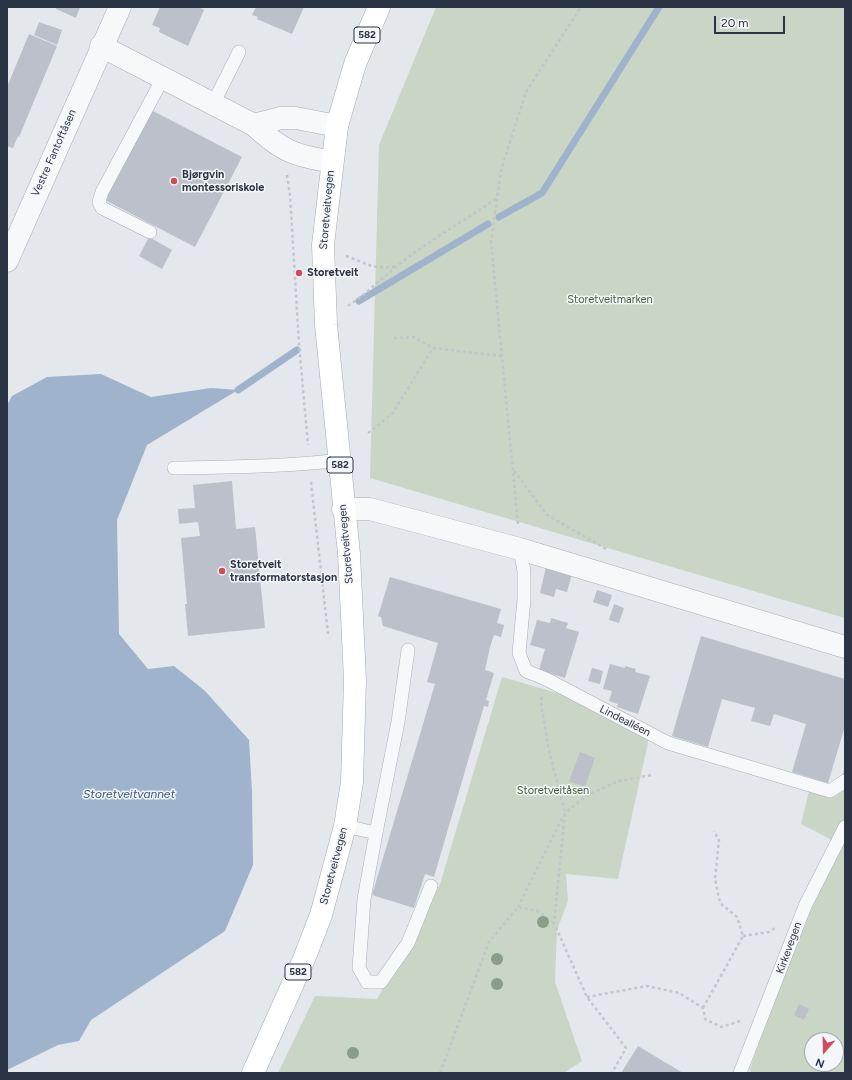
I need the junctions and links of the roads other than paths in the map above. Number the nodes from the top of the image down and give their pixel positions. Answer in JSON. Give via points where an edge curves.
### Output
{"nodes":[{"id":1,"x":120,"y":7,"type":"edge"},
{"id":2,"x":379,"y":7,"type":"edge"},
{"id":3,"x":102,"y":46,"type":"junction"},
{"id":4,"x":239,"y":52,"type":"dead end"},
{"id":5,"x":163,"y":78,"type":"junction"},
{"id":6,"x":213,"y":104,"type":"junction"},
{"id":7,"x":254,"y":125,"type":"junction"},
{"id":8,"x":337,"y":126,"type":"junction"},
{"id":9,"x":332,"y":162,"type":"junction"},
{"id":10,"x":150,"y":232,"type":"dead end"},
{"id":11,"x":7,"y":261,"type":"edge"},
{"id":12,"x":340,"y":460,"type":"junction"},
{"id":13,"x":174,"y":468,"type":"dead end"},
{"id":14,"x":343,"y":510,"type":"junction"},
{"id":15,"x":520,"y":549,"type":"junction"},
{"id":16,"x":845,"y":647,"type":"edge"},
{"id":17,"x":408,"y":650,"type":"dead end"},
{"id":18,"x":845,"y":781,"type":"edge"},
{"id":19,"x":345,"y":826,"type":"junction"},
{"id":20,"x":845,"y":827,"type":"edge"},
{"id":21,"x":376,"y":833,"type":"junction"},
{"id":22,"x":431,"y":886,"type":"dead end"},
{"id":23,"x":253,"y":1073,"type":"edge"},
{"id":24,"x":740,"y":1073,"type":"edge"}],
"edges":[{"from":1,"to":3,"type":"street","name":"Vestre Fantoftåsen"},
{"from":2,"to":8,"type":"main road","name":"Storetveitvegen","number":"582","via":[[356,64]]},
{"from":3,"to":5,"type":"street"},
{"from":3,"to":11,"type":"street","name":"Vestre Fantoftåsen"},
{"from":4,"to":6,"type":"lane"},
{"from":5,"to":6,"type":"street"},
{"from":5,"to":10,"type":"lane","via":[[99,202],[102,208]]},
{"from":6,"to":7,"type":"street"},
{"from":7,"to":8,"type":"street","via":[[281,118],[296,118]]},
{"from":7,"to":9,"type":"street","via":[[274,144],[286,150],[299,156]]},
{"from":8,"to":9,"type":"main road","name":"Storetveitvegen","number":"582"},
{"from":9,"to":12,"type":"main road","name":"Storetveitvegen","number":"582","via":[[323,245],[326,326]]},
{"from":12,"to":13,"type":"lane","via":[[310,464]]},
{"from":12,"to":14,"type":"main road","name":"Storetveitvegen","number":"582"},
{"from":14,"to":15,"type":"street","via":[[370,509]]},
{"from":14,"to":19,"type":"main road","name":"Storetveitvegen","number":"582","via":[[349,554],[355,680],[352,782]]},
{"from":15,"to":16,"type":"street"},
{"from":15,"to":18,"type":"lane","name":"Lindealléen","via":[[524,571],[524,599],[519,653],[526,671],[668,743],[830,791]]},
{"from":17,"to":21,"type":"lane","via":[[398,722]]},
{"from":19,"to":21,"type":"lane"},
{"from":19,"to":23,"type":"main road","name":"Storetveitvegen","number":"582","via":[[321,915]]},
{"from":20,"to":24,"type":"lane","name":"Kirkevegen","via":[[805,906]]},
{"from":21,"to":22,"type":"lane","via":[[364,899],[360,968],[367,982],[381,982],[408,943]]}]}
